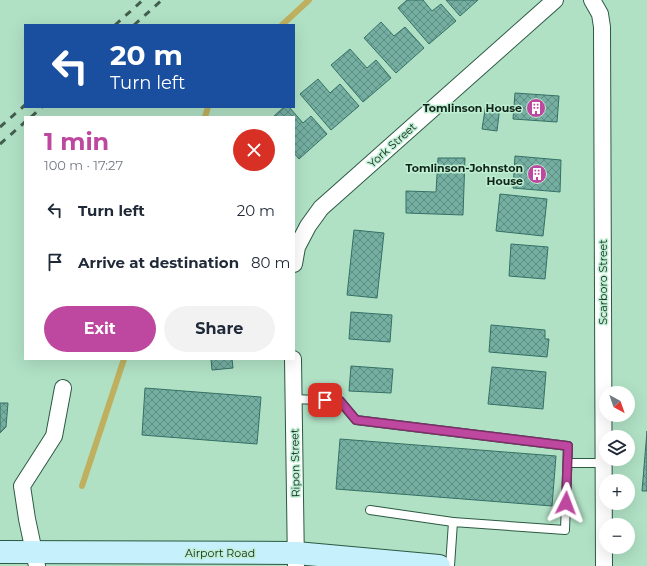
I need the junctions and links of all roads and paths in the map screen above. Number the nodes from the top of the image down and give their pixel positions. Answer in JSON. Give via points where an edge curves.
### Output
{"nodes":[{"id":1,"x":555,"y":0,"type":"edge"},
{"id":2,"x":592,"y":0,"type":"edge"},
{"id":3,"x":295,"y":258,"type":"edge"},
{"id":4,"x":293,"y":360,"type":"edge"},
{"id":5,"x":63,"y":388,"type":"dead end"},
{"id":6,"x":294,"y":399,"type":"junction"},
{"id":7,"x":604,"y":430,"type":"edge"},
{"id":8,"x":568,"y":463,"type":"junction"},
{"id":9,"x":599,"y":463,"type":"edge"},
{"id":10,"x":604,"y":466,"type":"edge"},
{"id":11,"x":370,"y":510,"type":"dead end"},
{"id":12,"x":453,"y":522,"type":"junction"},
{"id":13,"x":0,"y":552,"type":"edge"},
{"id":14,"x":35,"y":559,"type":"edge"},
{"id":15,"x":296,"y":560,"type":"edge"},
{"id":16,"x":440,"y":566,"type":"edge"},
{"id":17,"x":450,"y":566,"type":"edge"},
{"id":18,"x":604,"y":566,"type":"edge"}],
"edges":[{"from":1,"to":3,"type":"street","name":"York Street","via":[[321,208],[297,247]]},
{"from":2,"to":7,"type":"street","name":"Scarboro Street","via":[[600,14],[602,27]]},
{"from":4,"to":6,"type":"street","name":"Ripon Street"},
{"from":5,"to":14,"type":"street","via":[[54,436],[22,486]]},
{"from":6,"to":8,"type":"lane","via":[[340,401],[356,420],[568,446]]},
{"from":6,"to":15,"type":"street","name":"Ripon Street"},
{"from":8,"to":9,"type":"lane"},
{"from":8,"to":12,"type":"lane","via":[[565,530]]},
{"from":10,"to":18,"type":"street","name":"Scarboro Street"},
{"from":11,"to":12,"type":"lane"},
{"from":12,"to":17,"type":"lane"},
{"from":13,"to":14,"type":"main road","name":"Airport Road"},
{"from":14,"to":15,"type":"main road","name":"Airport Road"},
{"from":15,"to":16,"type":"main road","name":"Airport Road"}]}
